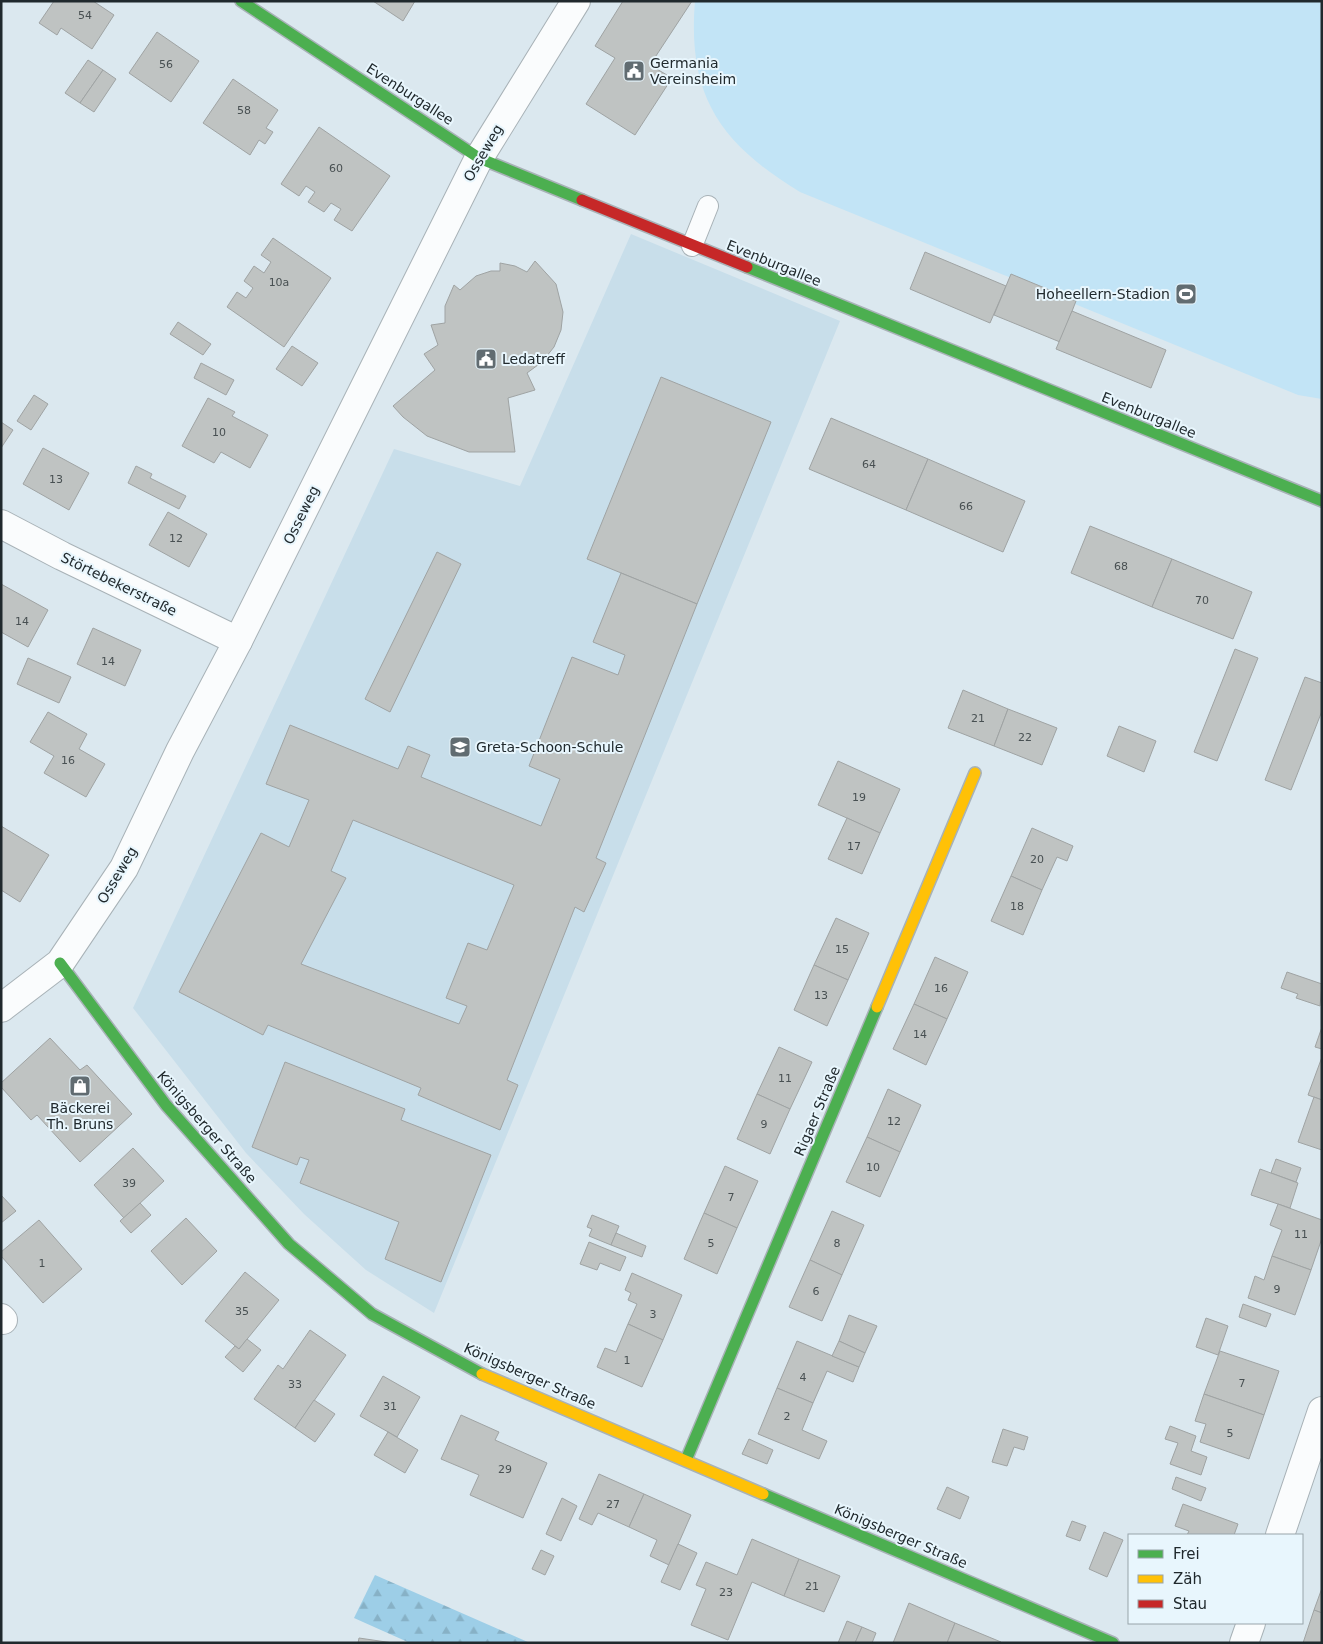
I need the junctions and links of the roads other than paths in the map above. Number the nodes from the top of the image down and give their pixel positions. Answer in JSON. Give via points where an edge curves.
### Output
{"nodes":[{"id":1,"x":241,"y":1,"type":"edge"},
{"id":2,"x":576,"y":1,"type":"edge"},
{"id":3,"x":479,"y":158,"type":"junction"},
{"id":4,"x":708,"y":206,"type":"dead end"},
{"id":5,"x":692,"y":246,"type":"junction"},
{"id":6,"x":1322,"y":501,"type":"edge"},
{"id":7,"x":1,"y":524,"type":"edge"},
{"id":8,"x":238,"y":641,"type":"junction"},
{"id":9,"x":975,"y":774,"type":"dead end"},
{"id":10,"x":60,"y":963,"type":"junction"},
{"id":11,"x":1,"y":1008,"type":"edge"},
{"id":12,"x":1322,"y":1411,"type":"edge"},
{"id":13,"x":686,"y":1460,"type":"junction"},
{"id":14,"x":1280,"y":1534,"type":"edge"},
{"id":15,"x":1251,"y":1624,"type":"edge"},
{"id":16,"x":1113,"y":1643,"type":"edge"},
{"id":17,"x":1244,"y":1643,"type":"edge"}],
"edges":[{"from":1,"to":3,"type":"street","name":"Evenburgallee"},
{"from":2,"to":3,"type":"street","name":"Osseweg"},
{"from":3,"to":5,"type":"street","name":"Evenburgallee"},
{"from":3,"to":8,"type":"street","name":"Osseweg"},
{"from":4,"to":5,"type":"lane"},
{"from":5,"to":6,"type":"street","name":"Evenburgallee"},
{"from":7,"to":8,"type":"street","name":"Störtebekerstraße"},
{"from":8,"to":10,"type":"street","name":"Osseweg","via":[[124,868]]},
{"from":9,"to":13,"type":"street","name":"Rigaer Straße"},
{"from":10,"to":11,"type":"street","name":"Osseweg"},
{"from":10,"to":13,"type":"street","name":"Königsberger Straße","via":[[172,1113],[289,1244],[372,1314],[476,1371]]},
{"from":12,"to":14,"type":"street"},
{"from":13,"to":16,"type":"street","name":"Königsberger Straße"},
{"from":15,"to":17,"type":"street"}]}
